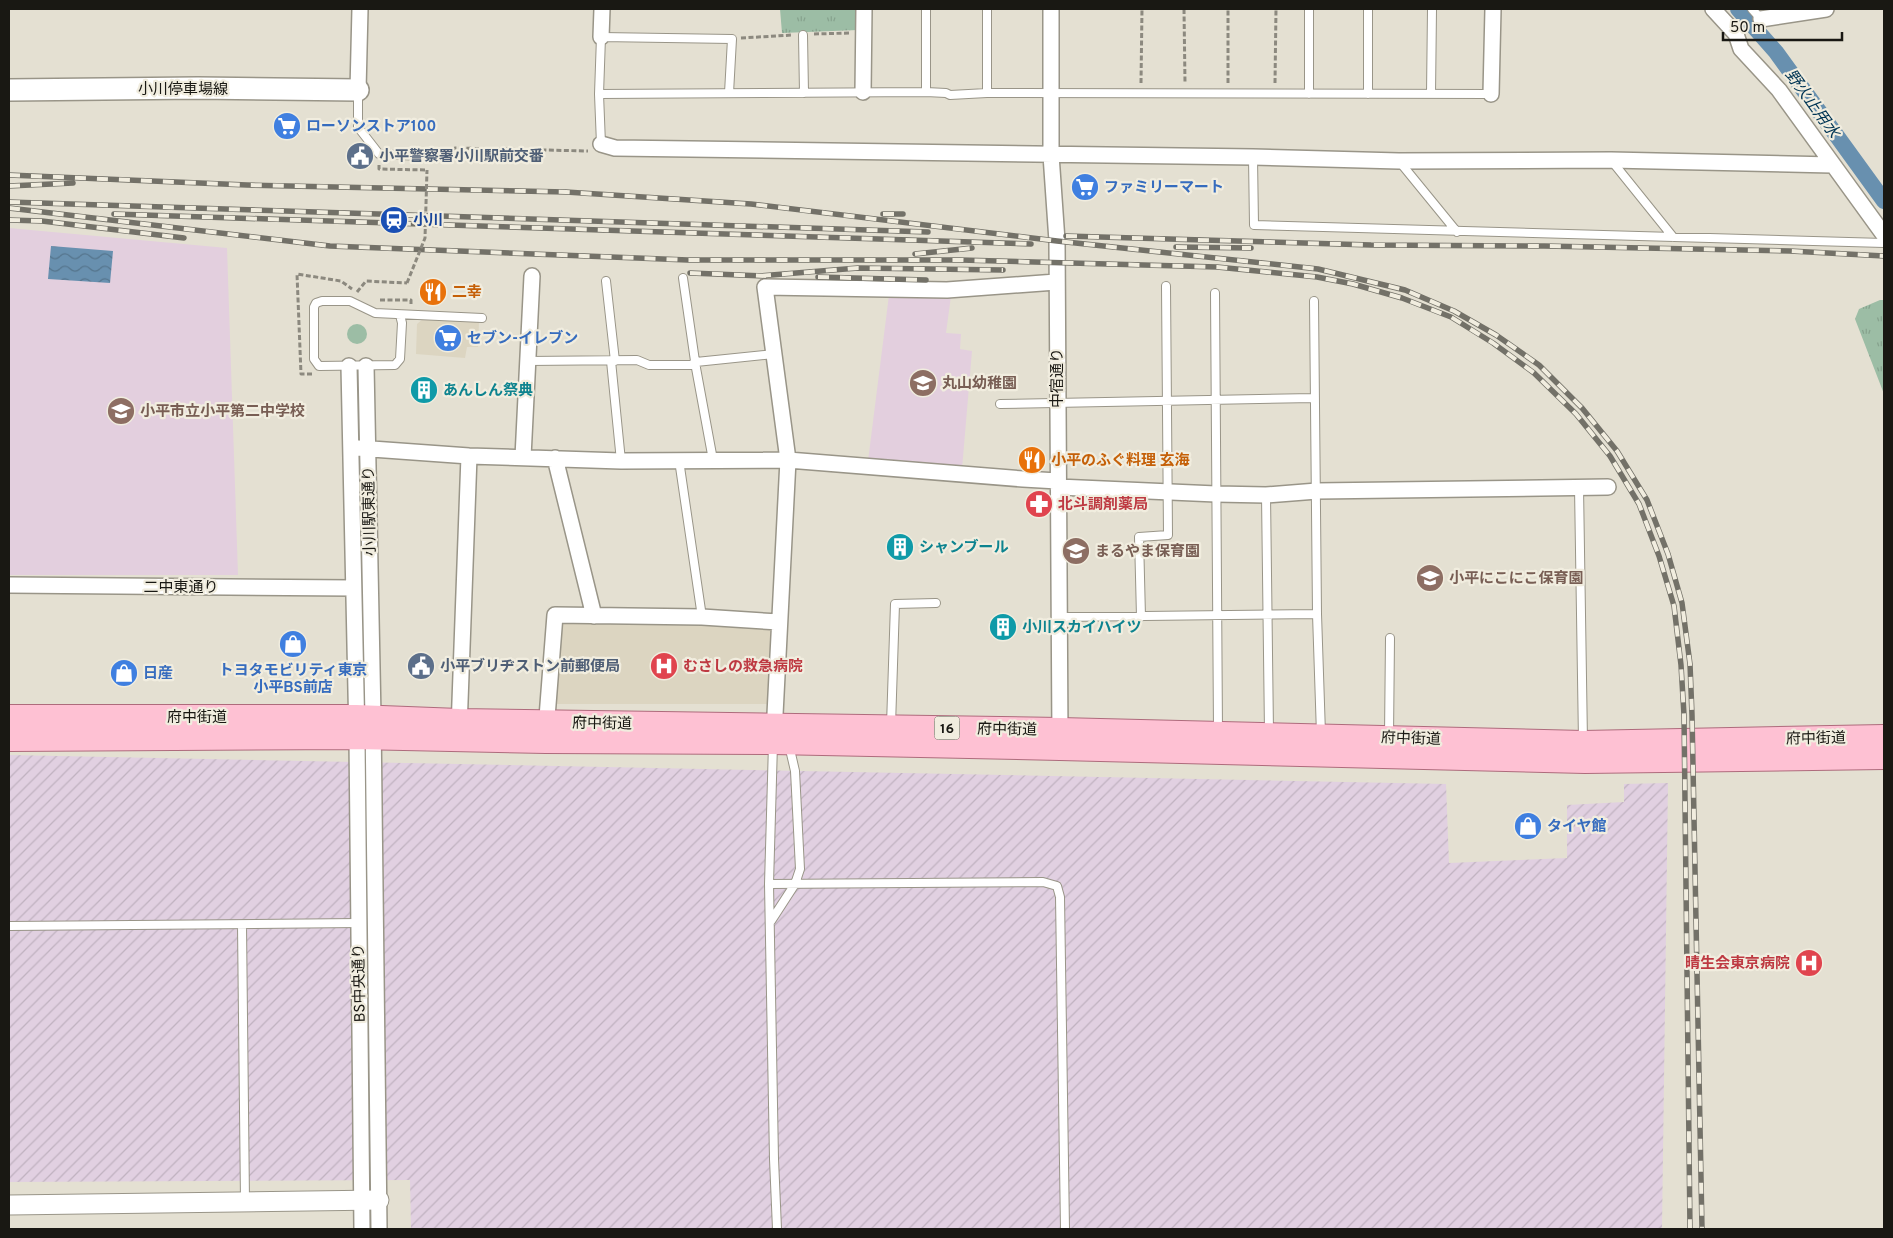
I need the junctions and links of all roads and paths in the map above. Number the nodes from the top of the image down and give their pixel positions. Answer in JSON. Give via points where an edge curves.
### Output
{"nodes":[{"id":1,"x":360,"y":9,"type":"edge"},
{"id":2,"x":602,"y":9,"type":"edge"},
{"id":3,"x":864,"y":9,"type":"edge"},
{"id":4,"x":926,"y":9,"type":"edge"},
{"id":5,"x":987,"y":9,"type":"edge"},
{"id":6,"x":1051,"y":9,"type":"edge"},
{"id":7,"x":1142,"y":9,"type":"edge"},
{"id":8,"x":1184,"y":9,"type":"edge"},
{"id":9,"x":1228,"y":9,"type":"edge"},
{"id":10,"x":1276,"y":9,"type":"edge"},
{"id":11,"x":1309,"y":9,"type":"edge"},
{"id":12,"x":1368,"y":9,"type":"edge"},
{"id":13,"x":1432,"y":9,"type":"edge"},
{"id":14,"x":1493,"y":9,"type":"edge"},
{"id":15,"x":1713,"y":9,"type":"edge"},
{"id":16,"x":1826,"y":9,"type":"edge"},
{"id":17,"x":1787,"y":12,"type":"edge"},
{"id":18,"x":1757,"y":14,"type":"edge"},
{"id":19,"x":803,"y":35,"type":"dead end"},
{"id":20,"x":602,"y":37,"type":"junction"},
{"id":21,"x":9,"y":90,"type":"edge"},
{"id":22,"x":358,"y":90,"type":"junction"},
{"id":23,"x":863,"y":92,"type":"junction"},
{"id":24,"x":926,"y":92,"type":"junction"},
{"id":25,"x":729,"y":93,"type":"junction"},
{"id":26,"x":804,"y":93,"type":"junction"},
{"id":27,"x":986,"y":93,"type":"junction"},
{"id":28,"x":1051,"y":93,"type":"junction"},
{"id":29,"x":600,"y":94,"type":"junction"},
{"id":30,"x":1141,"y":94,"type":"junction"},
{"id":31,"x":1185,"y":94,"type":"junction"},
{"id":32,"x":1228,"y":94,"type":"junction"},
{"id":33,"x":1275,"y":94,"type":"junction"},
{"id":34,"x":1309,"y":94,"type":"junction"},
{"id":35,"x":1368,"y":94,"type":"junction"},
{"id":36,"x":1431,"y":94,"type":"junction"},
{"id":37,"x":1491,"y":94,"type":"joint"},
{"id":38,"x":601,"y":144,"type":"junction"},
{"id":39,"x":1052,"y":155,"type":"junction"},
{"id":40,"x":444,"y":157,"type":"joint"},
{"id":41,"x":1253,"y":157,"type":"junction"},
{"id":42,"x":1610,"y":160,"type":"junction"},
{"id":43,"x":1399,"y":161,"type":"junction"},
{"id":44,"x":1832,"y":165,"type":"junction"},
{"id":45,"x":387,"y":169,"type":"dead end"},
{"id":46,"x":420,"y":221,"type":"dead end"},
{"id":47,"x":426,"y":221,"type":"junction"},
{"id":48,"x":1457,"y":232,"type":"junction"},
{"id":49,"x":1884,"y":236,"type":"edge"},
{"id":50,"x":1672,"y":238,"type":"junction"},
{"id":51,"x":1884,"y":243,"type":"edge"},
{"id":52,"x":532,"y":276,"type":"dead end"},
{"id":53,"x":684,"y":278,"type":"dead end"},
{"id":54,"x":606,"y":281,"type":"dead end"},
{"id":55,"x":1056,"y":282,"type":"junction"},
{"id":56,"x":1166,"y":286,"type":"dead end"},
{"id":57,"x":357,"y":292,"type":"dead end"},
{"id":58,"x":1215,"y":293,"type":"dead end"},
{"id":59,"x":1314,"y":300,"type":"dead end"},
{"id":60,"x":400,"y":315,"type":"junction"},
{"id":61,"x":482,"y":318,"type":"dead end"},
{"id":62,"x":774,"y":354,"type":"junction"},
{"id":63,"x":613,"y":360,"type":"junction"},
{"id":64,"x":527,"y":361,"type":"junction"},
{"id":65,"x":696,"y":362,"type":"junction"},
{"id":66,"x":349,"y":366,"type":"junction"},
{"id":67,"x":366,"y":366,"type":"junction"},
{"id":68,"x":1314,"y":398,"type":"junction"},
{"id":69,"x":1216,"y":399,"type":"junction"},
{"id":70,"x":1167,"y":400,"type":"junction"},
{"id":71,"x":1057,"y":403,"type":"junction"},
{"id":72,"x":1000,"y":404,"type":"dead end"},
{"id":73,"x":351,"y":448,"type":"junction"},
{"id":74,"x":368,"y":449,"type":"junction"},
{"id":75,"x":469,"y":456,"type":"junction"},
{"id":76,"x":523,"y":457,"type":"junction"},
{"id":77,"x":555,"y":458,"type":"junction"},
{"id":78,"x":679,"y":460,"type":"junction"},
{"id":79,"x":713,"y":460,"type":"junction"},
{"id":80,"x":788,"y":460,"type":"junction"},
{"id":81,"x":621,"y":461,"type":"junction"},
{"id":82,"x":1058,"y":484,"type":"junction"},
{"id":83,"x":1579,"y":487,"type":"junction"},
{"id":84,"x":1608,"y":487,"type":"dead end"},
{"id":85,"x":1317,"y":491,"type":"junction"},
{"id":86,"x":1169,"y":492,"type":"junction"},
{"id":87,"x":1216,"y":494,"type":"junction"},
{"id":88,"x":1266,"y":495,"type":"junction"},
{"id":89,"x":9,"y":586,"type":"edge"},
{"id":90,"x":353,"y":588,"type":"junction"},
{"id":91,"x":936,"y":603,"type":"dead end"},
{"id":92,"x":1317,"y":614,"type":"junction"},
{"id":93,"x":1268,"y":615,"type":"junction"},
{"id":94,"x":594,"y":616,"type":"junction"},
{"id":95,"x":1218,"y":616,"type":"junction"},
{"id":96,"x":702,"y":617,"type":"junction"},
{"id":97,"x":1059,"y":617,"type":"junction"},
{"id":98,"x":1141,"y":617,"type":"junction"},
{"id":99,"x":778,"y":622,"type":"junction"},
{"id":100,"x":1390,"y":638,"type":"dead end"},
{"id":101,"x":9,"y":718,"type":"edge"},
{"id":102,"x":891,"y":727,"type":"junction"},
{"id":103,"x":365,"y":728,"type":"junction"},
{"id":104,"x":459,"y":730,"type":"junction"},
{"id":105,"x":779,"y":730,"type":"junction"},
{"id":106,"x":546,"y":732,"type":"junction"},
{"id":107,"x":1218,"y":733,"type":"junction"},
{"id":108,"x":1269,"y":734,"type":"junction"},
{"id":109,"x":1321,"y":736,"type":"junction"},
{"id":110,"x":1389,"y":737,"type":"junction"},
{"id":111,"x":1884,"y":737,"type":"edge"},
{"id":112,"x":9,"y":739,"type":"edge"},
{"id":113,"x":1060,"y":739,"type":"junction"},
{"id":114,"x":1583,"y":743,"type":"junction"},
{"id":115,"x":1884,"y":757,"type":"edge"},
{"id":116,"x":769,"y":884,"type":"junction"},
{"id":117,"x":795,"y":884,"type":"junction"},
{"id":118,"x":771,"y":922,"type":"junction"},
{"id":119,"x":358,"y":923,"type":"junction"},
{"id":120,"x":9,"y":926,"type":"edge"},
{"id":121,"x":242,"y":926,"type":"junction"},
{"id":122,"x":370,"y":1200,"type":"junction"},
{"id":123,"x":245,"y":1203,"type":"junction"},
{"id":124,"x":9,"y":1206,"type":"edge"},
{"id":125,"x":362,"y":1229,"type":"edge"},
{"id":126,"x":379,"y":1229,"type":"edge"},
{"id":127,"x":777,"y":1229,"type":"edge"},
{"id":128,"x":1065,"y":1229,"type":"edge"}],
"edges":[{"from":1,"to":22,"type":"street"},
{"from":2,"to":20,"type":"street"},
{"from":3,"to":23,"type":"street"},
{"from":4,"to":24,"type":"lane"},
{"from":5,"to":27,"type":"lane"},
{"from":6,"to":28,"type":"street","name":"中宿通り"},
{"from":7,"to":30,"type":"path"},
{"from":8,"to":31,"type":"path"},
{"from":9,"to":32,"type":"path"},
{"from":10,"to":33,"type":"path"},
{"from":11,"to":34,"type":"lane"},
{"from":12,"to":35,"type":"lane"},
{"from":13,"to":36,"type":"lane"},
{"from":14,"to":37,"type":"street"},
{"from":15,"to":44,"type":"street","via":[[1736,34],[1741,49],[1779,90]]},
{"from":16,"to":17,"type":"street"},
{"from":17,"to":18,"type":"street"},
{"from":19,"to":26,"type":"lane"},
{"from":20,"to":25,"type":"lane","via":[[732,39]]},
{"from":20,"to":29,"type":"lane"},
{"from":21,"to":22,"type":"main road","name":"小川停車場線"},
{"from":22,"to":40,"type":"lane","via":[[358,127],[379,154]]},
{"from":23,"to":24,"type":"lane"},
{"from":23,"to":26,"type":"lane"},
{"from":24,"to":27,"type":"lane","via":[[950,95]]},
{"from":25,"to":26,"type":"lane"},
{"from":25,"to":29,"type":"lane"},
{"from":27,"to":28,"type":"lane"},
{"from":28,"to":30,"type":"lane"},
{"from":28,"to":39,"type":"street","name":"中宿通り"},
{"from":29,"to":38,"type":"lane"},
{"from":30,"to":31,"type":"lane"},
{"from":31,"to":32,"type":"lane"},
{"from":32,"to":33,"type":"lane"},
{"from":33,"to":34,"type":"lane"},
{"from":34,"to":35,"type":"lane"},
{"from":35,"to":36,"type":"lane"},
{"from":36,"to":37,"type":"lane"},
{"from":38,"to":39,"type":"street","via":[[615,148]]},
{"from":38,"to":40,"type":"path","via":[[598,151],[455,148]]},
{"from":39,"to":41,"type":"street"},
{"from":39,"to":55,"type":"street","name":"中宿通り"},
{"from":41,"to":43,"type":"street"},
{"from":41,"to":48,"type":"lane","via":[[1254,225]]},
{"from":42,"to":43,"type":"street"},
{"from":42,"to":44,"type":"street"},
{"from":42,"to":50,"type":"lane"},
{"from":43,"to":48,"type":"lane"},
{"from":44,"to":49,"type":"street"},
{"from":45,"to":47,"type":"path","bridge":true,"via":[[427,170]]},
{"from":46,"to":47,"type":"path","bridge":true},
{"from":47,"to":57,"type":"path","bridge":true,"via":[[426,238],[407,283],[366,281]]},
{"from":48,"to":50,"type":"lane"},
{"from":50,"to":51,"type":"lane"},
{"from":52,"to":64,"type":"street"},
{"from":53,"to":65,"type":"lane"},
{"from":54,"to":63,"type":"lane"},
{"from":55,"to":62,"type":"street","via":[[948,290],[765,287]]},
{"from":55,"to":71,"type":"street","name":"中宿通り"},
{"from":56,"to":70,"type":"lane"},
{"from":58,"to":69,"type":"lane"},
{"from":59,"to":68,"type":"lane"},
{"from":60,"to":61,"type":"lane"},
{"from":60,"to":66,"type":"lane","via":[[375,313],[350,301],[316,303],[315,363],[319,366]]},
{"from":60,"to":67,"type":"lane","via":[[400,359],[395,365]]},
{"from":62,"to":65,"type":"lane"},
{"from":62,"to":80,"type":"street"},
{"from":63,"to":64,"type":"lane"},
{"from":63,"to":65,"type":"lane","via":[[637,360],[649,365],[692,365]]},
{"from":63,"to":81,"type":"lane"},
{"from":64,"to":76,"type":"street"},
{"from":65,"to":79,"type":"lane"},
{"from":66,"to":67,"type":"lane"},
{"from":66,"to":73,"type":"street","name":"小川駅東通り"},
{"from":67,"to":74,"type":"street","name":"小川駅東通り"},
{"from":68,"to":69,"type":"lane"},
{"from":68,"to":85,"type":"lane"},
{"from":69,"to":70,"type":"lane"},
{"from":69,"to":87,"type":"lane"},
{"from":70,"to":71,"type":"lane"},
{"from":70,"to":86,"type":"lane"},
{"from":71,"to":72,"type":"lane"},
{"from":71,"to":82,"type":"street","name":"中宿通り"},
{"from":73,"to":74,"type":"street"},
{"from":73,"to":90,"type":"street","name":"小川駅東通り"},
{"from":74,"to":75,"type":"street"},
{"from":74,"to":103,"type":"street","name":"小川駅東通り"},
{"from":75,"to":76,"type":"street"},
{"from":75,"to":104,"type":"street"},
{"from":76,"to":77,"type":"street"},
{"from":77,"to":81,"type":"street"},
{"from":77,"to":94,"type":"street"},
{"from":78,"to":79,"type":"street"},
{"from":78,"to":81,"type":"street"},
{"from":78,"to":96,"type":"lane"},
{"from":79,"to":80,"type":"street"},
{"from":80,"to":82,"type":"street"},
{"from":80,"to":99,"type":"street"},
{"from":82,"to":86,"type":"street"},
{"from":82,"to":97,"type":"street","name":"中宿通り"},
{"from":83,"to":84,"type":"street"},
{"from":83,"to":85,"type":"street"},
{"from":83,"to":114,"type":"lane"},
{"from":85,"to":88,"type":"street"},
{"from":85,"to":92,"type":"lane"},
{"from":86,"to":87,"type":"street"},
{"from":86,"to":98,"type":"lane","via":[[1168,536],[1139,537]]},
{"from":87,"to":88,"type":"street"},
{"from":87,"to":95,"type":"lane"},
{"from":88,"to":93,"type":"lane"},
{"from":89,"to":90,"type":"street","name":"二中東通り"},
{"from":90,"to":103,"type":"street","name":"小川駅東通り"},
{"from":91,"to":102,"type":"lane","via":[[895,604]]},
{"from":92,"to":93,"type":"lane"},
{"from":92,"to":109,"type":"lane"},
{"from":93,"to":95,"type":"lane"},
{"from":93,"to":108,"type":"lane"},
{"from":94,"to":96,"type":"street"},
{"from":94,"to":106,"type":"street","via":[[555,615]]},
{"from":95,"to":98,"type":"lane"},
{"from":95,"to":107,"type":"lane"},
{"from":96,"to":99,"type":"street"},
{"from":97,"to":98,"type":"lane"},
{"from":97,"to":113,"type":"street","name":"中宿通り"},
{"from":99,"to":105,"type":"street"},
{"from":100,"to":110,"type":"lane"},
{"from":101,"to":103,"type":"main road","name":"府中街道","number":"16"},
{"from":102,"to":105,"type":"main road","name":"府中街道","number":"16"},
{"from":102,"to":113,"type":"main road","name":"府中街道","number":"16"},
{"from":103,"to":104,"type":"main road","name":"府中街道","number":"16"},
{"from":103,"to":112,"type":"main road","name":"府中街道","number":"16"},
{"from":103,"to":119,"type":"street","name":"BS中央通り"},
{"from":103,"to":122,"type":"street","name":"BS中央通り"},
{"from":104,"to":106,"type":"main road","name":"府中街道","number":"16"},
{"from":105,"to":106,"type":"main road","name":"府中街道","number":"16"},
{"from":105,"to":113,"type":"main road","name":"府中街道","number":"16"},
{"from":105,"to":116,"type":"lane"},
{"from":105,"to":117,"type":"lane","via":[[795,770],[800,869]]},
{"from":107,"to":108,"type":"main road","name":"府中街道","number":"16"},
{"from":107,"to":113,"type":"main road","name":"府中街道","number":"16"},
{"from":108,"to":109,"type":"main road","name":"府中街道","number":"16"},
{"from":109,"to":110,"type":"main road","name":"府中街道","number":"16"},
{"from":110,"to":114,"type":"main road","name":"府中街道","number":"16"},
{"from":111,"to":114,"type":"main road","name":"府中街道","number":"16"},
{"from":113,"to":115,"type":"main road","name":"府中街道","number":"16","via":[[1585,761]]},
{"from":116,"to":117,"type":"lane"},
{"from":116,"to":118,"type":"lane"},
{"from":117,"to":118,"type":"lane"},
{"from":117,"to":128,"type":"lane","via":[[1043,882],[1057,886],[1060,897]]},
{"from":118,"to":127,"type":"lane"},
{"from":119,"to":121,"type":"lane"},
{"from":119,"to":122,"type":"street","name":"BS中央通り"},
{"from":120,"to":121,"type":"lane"},
{"from":121,"to":123,"type":"lane"},
{"from":122,"to":123,"type":"street"},
{"from":122,"to":125,"type":"street","name":"BS中央通り"},
{"from":122,"to":126,"type":"street","name":"BS中央通り"},
{"from":123,"to":124,"type":"street"}]}
